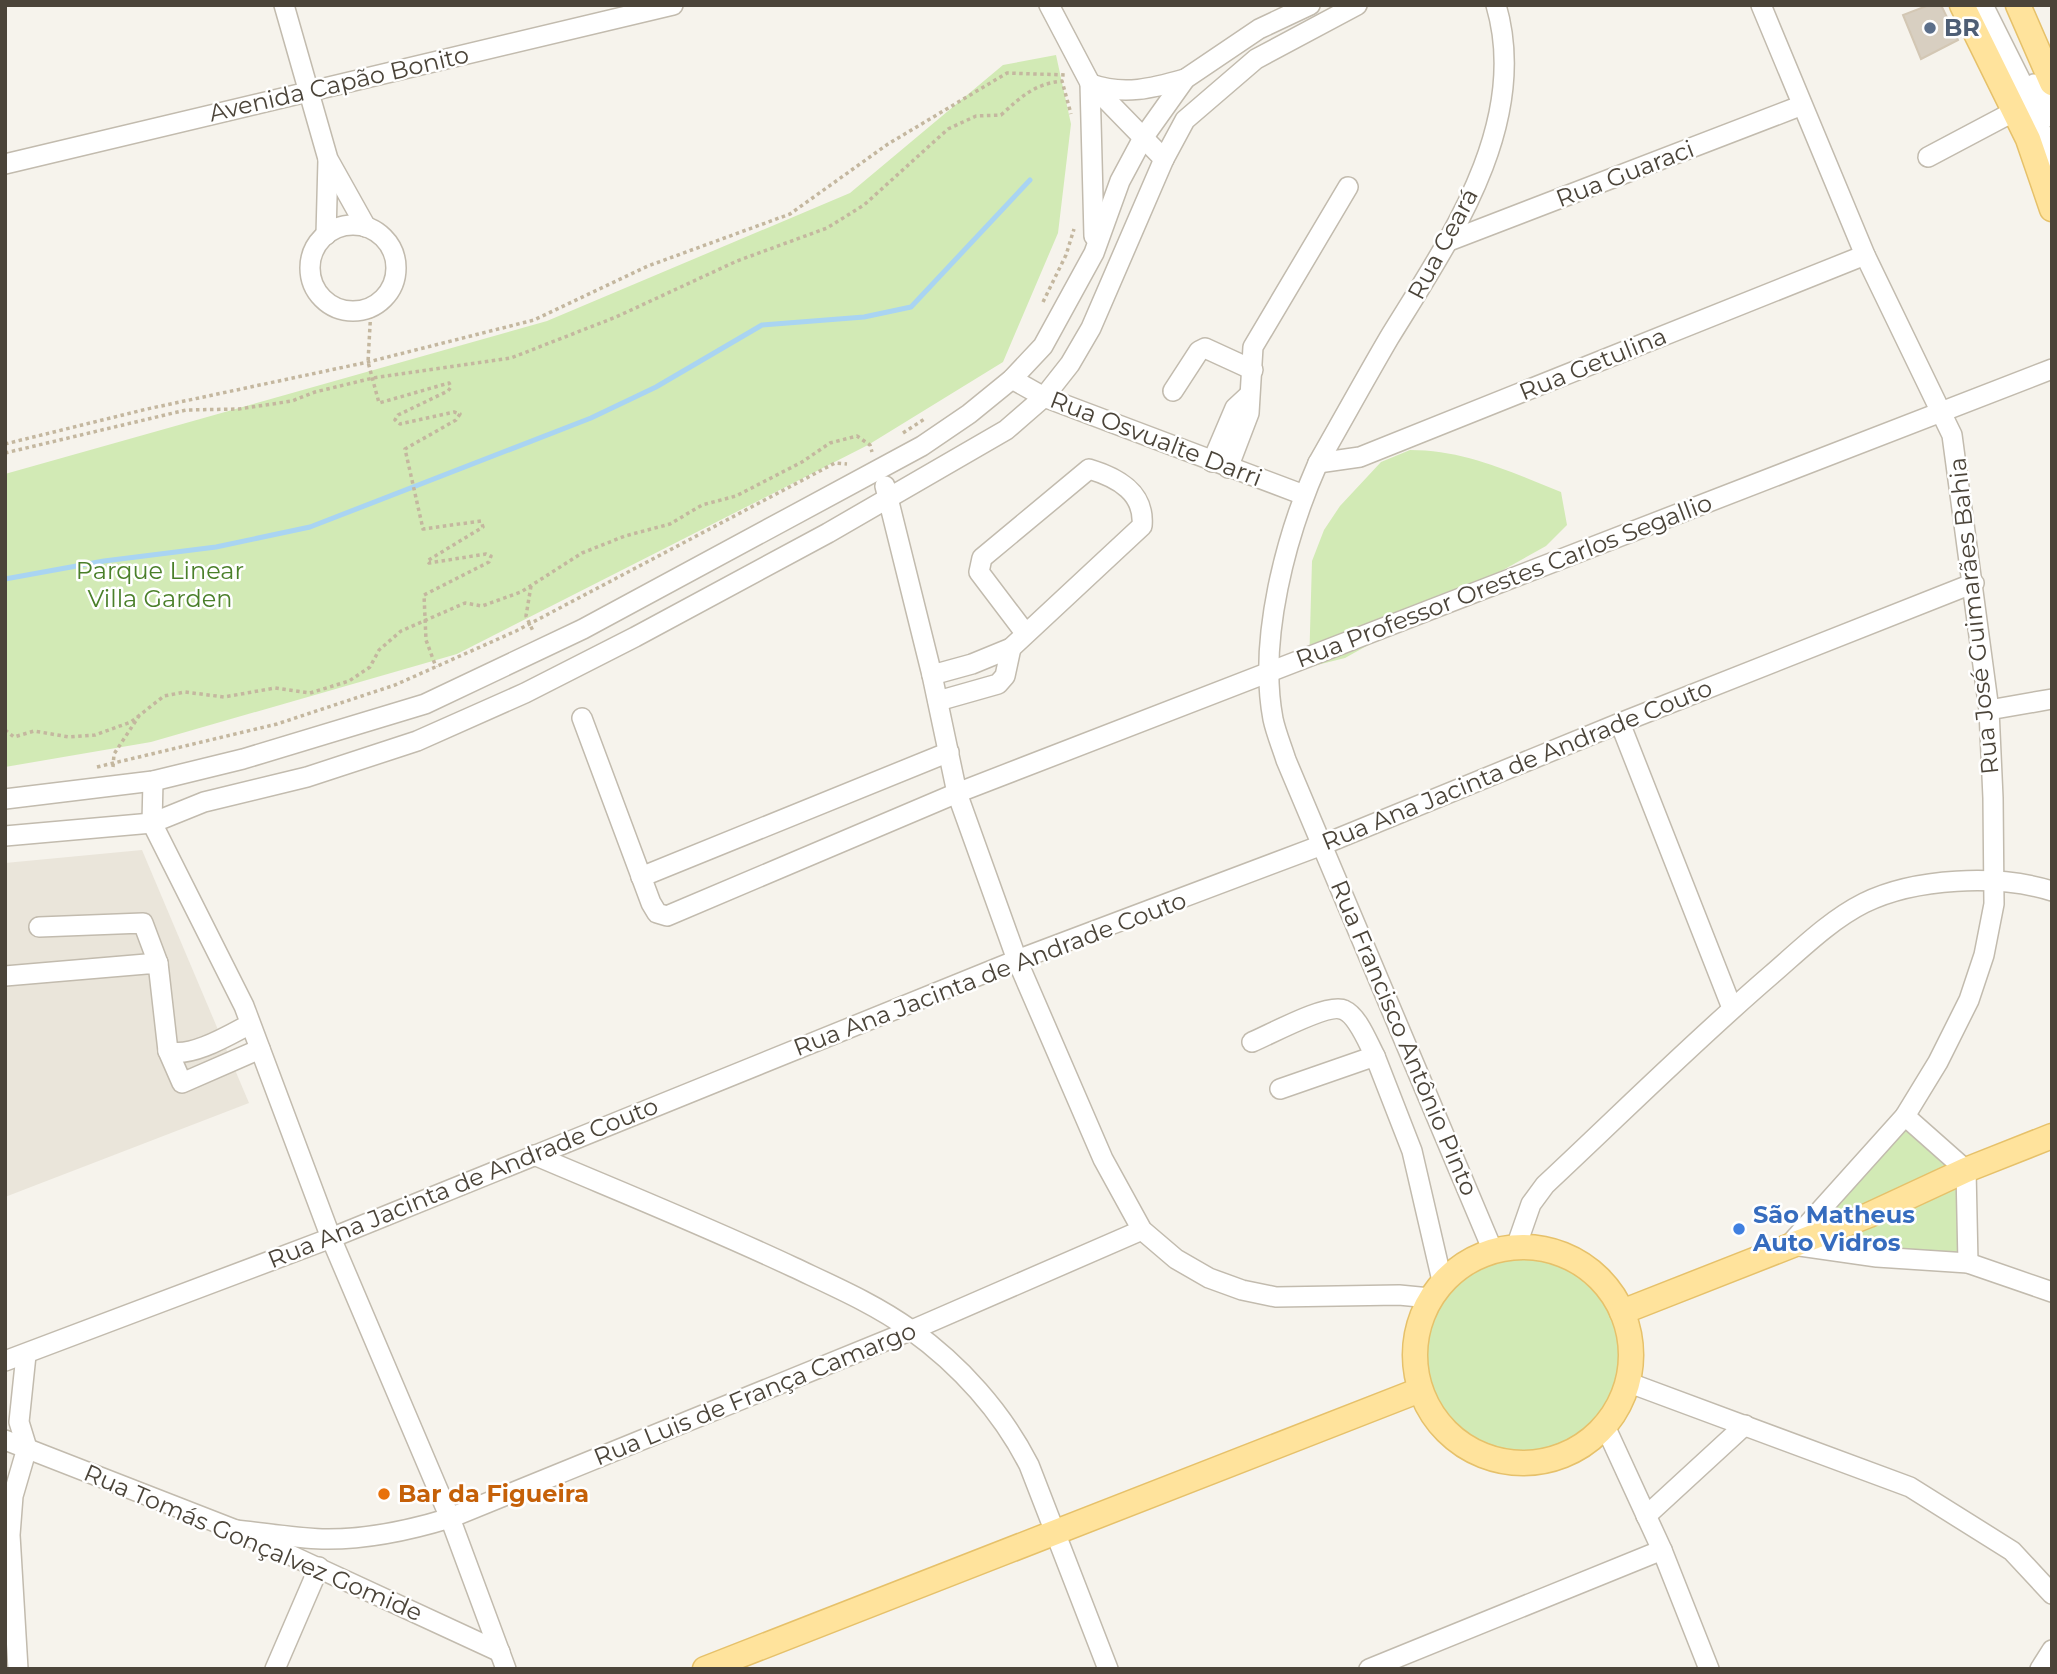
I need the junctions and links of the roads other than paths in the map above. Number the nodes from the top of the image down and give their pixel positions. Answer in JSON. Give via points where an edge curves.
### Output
{"nodes":[{"id":1,"x":284,"y":5,"type":"edge"},
{"id":2,"x":673,"y":5,"type":"edge"},
{"id":3,"x":1049,"y":5,"type":"edge"},
{"id":4,"x":1310,"y":5,"type":"edge"},
{"id":5,"x":1357,"y":5,"type":"edge"},
{"id":6,"x":1496,"y":5,"type":"edge"},
{"id":7,"x":1761,"y":5,"type":"edge"},
{"id":8,"x":1962,"y":5,"type":"edge"},
{"id":9,"x":1983,"y":5,"type":"edge"},
{"id":10,"x":1995,"y":5,"type":"edge"},
{"id":11,"x":2018,"y":5,"type":"edge"},
{"id":12,"x":1185,"y":79,"type":"junction"},
{"id":13,"x":1090,"y":83,"type":"junction"},
{"id":14,"x":2052,"y":83,"type":"edge"},
{"id":15,"x":310,"y":91,"type":"junction"},
{"id":16,"x":1800,"y":106,"type":"junction"},
{"id":17,"x":2012,"y":112,"type":"junction"},
{"id":18,"x":2052,"y":117,"type":"edge"},
{"id":19,"x":1143,"y":138,"type":"junction"},
{"id":20,"x":1928,"y":157,"type":"dead end"},
{"id":21,"x":2052,"y":158,"type":"edge"},
{"id":22,"x":328,"y":159,"type":"junction"},
{"id":23,"x":1164,"y":159,"type":"junction"},
{"id":24,"x":5,"y":164,"type":"edge"},
{"id":25,"x":1348,"y":187,"type":"dead end"},
{"id":26,"x":2052,"y":209,"type":"edge"},
{"id":27,"x":366,"y":227,"type":"junction"},
{"id":28,"x":326,"y":234,"type":"junction"},
{"id":29,"x":1449,"y":241,"type":"junction"},
{"id":30,"x":1094,"y":253,"type":"junction"},
{"id":31,"x":1865,"y":255,"type":"junction"},
{"id":32,"x":2052,"y":369,"type":"edge"},
{"id":33,"x":1253,"y":370,"type":"junction"},
{"id":34,"x":1012,"y":379,"type":"junction"},
{"id":35,"x":1173,"y":391,"type":"dead end"},
{"id":36,"x":1044,"y":397,"type":"junction"},
{"id":37,"x":1944,"y":412,"type":"junction"},
{"id":38,"x":873,"y":461,"type":"junction"},
{"id":39,"x":1318,"y":463,"type":"junction"},
{"id":40,"x":1220,"y":465,"type":"junction"},
{"id":41,"x":1304,"y":495,"type":"junction"},
{"id":42,"x":889,"y":497,"type":"junction"},
{"id":43,"x":1974,"y":583,"type":"junction"},
{"id":44,"x":1026,"y":634,"type":"junction"},
{"id":45,"x":1011,"y":648,"type":"junction"},
{"id":46,"x":1271,"y":670,"type":"junction"},
{"id":47,"x":932,"y":675,"type":"junction"},
{"id":48,"x":2052,"y":699,"type":"edge"},
{"id":49,"x":938,"y":701,"type":"junction"},
{"id":50,"x":1989,"y":710,"type":"junction"},
{"id":51,"x":582,"y":718,"type":"dead end"},
{"id":52,"x":1619,"y":723,"type":"junction"},
{"id":53,"x":949,"y":752,"type":"junction"},
{"id":54,"x":153,"y":781,"type":"junction"},
{"id":55,"x":957,"y":793,"type":"junction"},
{"id":56,"x":5,"y":799,"type":"edge"},
{"id":57,"x":152,"y":823,"type":"junction"},
{"id":58,"x":5,"y":836,"type":"edge"},
{"id":59,"x":1322,"y":845,"type":"junction"},
{"id":60,"x":641,"y":877,"type":"junction"},
{"id":61,"x":1994,"y":881,"type":"junction"},
{"id":62,"x":2052,"y":891,"type":"edge"},
{"id":63,"x":39,"y":927,"type":"dead end"},
{"id":64,"x":1017,"y":960,"type":"junction"},
{"id":65,"x":158,"y":962,"type":"junction"},
{"id":66,"x":5,"y":976,"type":"edge"},
{"id":67,"x":1732,"y":1008,"type":"junction"},
{"id":68,"x":250,"y":1024,"type":"junction"},
{"id":69,"x":1252,"y":1042,"type":"dead end"},
{"id":70,"x":260,"y":1049,"type":"junction"},
{"id":71,"x":168,"y":1052,"type":"junction"},
{"id":72,"x":1375,"y":1056,"type":"junction"},
{"id":73,"x":1280,"y":1089,"type":"dead end"},
{"id":74,"x":1905,"y":1116,"type":"junction"},
{"id":75,"x":2052,"y":1136,"type":"edge"},
{"id":76,"x":534,"y":1155,"type":"junction"},
{"id":77,"x":1966,"y":1170,"type":"junction"},
{"id":78,"x":1142,"y":1230,"type":"junction"},
{"id":79,"x":331,"y":1238,"type":"junction"},
{"id":80,"x":1789,"y":1245,"type":"junction"},
{"id":81,"x":1505,"y":1249,"type":"junction"},
{"id":82,"x":1968,"y":1263,"type":"junction"},
{"id":83,"x":1437,"y":1292,"type":"junction"},
{"id":84,"x":2052,"y":1292,"type":"edge"},
{"id":85,"x":1622,"y":1312,"type":"junction"},
{"id":86,"x":912,"y":1330,"type":"junction"},
{"id":87,"x":26,"y":1354,"type":"junction"},
{"id":88,"x":5,"y":1361,"type":"edge"},
{"id":89,"x":1627,"y":1382,"type":"junction"},
{"id":90,"x":1420,"y":1390,"type":"junction"},
{"id":91,"x":1745,"y":1425,"type":"junction"},
{"id":92,"x":1605,"y":1426,"type":"junction"},
{"id":93,"x":5,"y":1440,"type":"edge"},
{"id":94,"x":27,"y":1448,"type":"junction"},
{"id":95,"x":1646,"y":1516,"type":"junction"},
{"id":96,"x":450,"y":1518,"type":"junction"},
{"id":97,"x":236,"y":1530,"type":"junction"},
{"id":98,"x":1055,"y":1531,"type":"junction"},
{"id":99,"x":1662,"y":1550,"type":"junction"},
{"id":100,"x":319,"y":1567,"type":"junction"},
{"id":101,"x":2052,"y":1594,"type":"edge"},
{"id":102,"x":2052,"y":1650,"type":"edge"},
{"id":103,"x":503,"y":1660,"type":"edge"},
{"id":104,"x":18,"y":1669,"type":"edge"},
{"id":105,"x":275,"y":1669,"type":"edge"},
{"id":106,"x":705,"y":1669,"type":"edge"},
{"id":107,"x":1108,"y":1669,"type":"edge"},
{"id":108,"x":1369,"y":1669,"type":"edge"},
{"id":109,"x":1709,"y":1669,"type":"edge"},
{"id":110,"x":2040,"y":1669,"type":"edge"}],
"edges":[{"from":1,"to":15,"type":"street"},
{"from":2,"to":15,"type":"street","name":"Avenida Capão Bonito"},
{"from":3,"to":13,"type":"street"},
{"from":4,"to":12,"type":"street","via":[[1259,29]]},
{"from":5,"to":23,"type":"street","via":[[1256,59],[1185,120]]},
{"from":6,"to":29,"type":"street","name":"Rua Ceará","via":[[1504,57],[1502,100],[1489,148]]},
{"from":7,"to":16,"type":"street","name":"Rua José Guimarães Bahia"},
{"from":8,"to":17,"type":"main road"},
{"from":9,"to":21,"type":"street"},
{"from":10,"to":18,"type":"street"},
{"from":11,"to":14,"type":"main road"},
{"from":12,"to":13,"type":"street","via":[[1141,91],[1105,89]]},
{"from":12,"to":19,"type":"street"},
{"from":13,"to":19,"type":"street"},
{"from":13,"to":30,"type":"street"},
{"from":15,"to":22,"type":"street"},
{"from":15,"to":24,"type":"street","name":"Avenida Capão Bonito"},
{"from":16,"to":29,"type":"street","name":"Rua Guaraci"},
{"from":16,"to":31,"type":"street","name":"Rua José Guimarães Bahia"},
{"from":17,"to":20,"type":"street"},
{"from":17,"to":26,"type":"main road","via":[[2028,139]]},
{"from":19,"to":23,"type":"street"},
{"from":19,"to":30,"type":"street","via":[[1120,181]]},
{"from":22,"to":27,"type":"street"},
{"from":22,"to":28,"type":"street"},
{"from":23,"to":36,"type":"street","via":[[1091,328]]},
{"from":25,"to":33,"type":"street","via":[[1259,334],[1253,347]]},
{"from":27,"to":28,"type":"street","via":[[342,227]]},
{"from":27,"to":28,"type":"street","via":[[389,244],[396,273],[387,293],[370,308],[343,310],[320,296],[309,271],[317,245]]},
{"from":29,"to":39,"type":"street","name":"Rua Ceará"},
{"from":30,"to":34,"type":"street","via":[[1043,346]]},
{"from":31,"to":37,"type":"street","name":"Rua José Guimarães Bahia"},
{"from":31,"to":39,"type":"street","name":"Rua Getulina","via":[[1360,457]]},
{"from":32,"to":37,"type":"street","name":"Rua Professor Orestes Carlos Segallio"},
{"from":33,"to":35,"type":"street","via":[[1205,348]]},
{"from":33,"to":40,"type":"street","via":[[1249,395],[1235,408]]},
{"from":34,"to":36,"type":"street","name":"Rua Osvualte Darri"},
{"from":34,"to":38,"type":"street","via":[[969,414]]},
{"from":36,"to":40,"type":"street","name":"Rua Osvualte Darri"},
{"from":36,"to":42,"type":"street","via":[[1006,430]]},
{"from":37,"to":43,"type":"street","name":"Rua José Guimarães Bahia","via":[[1959,469]]},
{"from":37,"to":46,"type":"street","name":"Rua Professor Orestes Carlos Segallio"},
{"from":38,"to":42,"type":"street"},
{"from":38,"to":54,"type":"street","via":[[815,504],[541,649],[425,704]]},
{"from":39,"to":41,"type":"street","name":"Rua Francisco Antônio Pinto"},
{"from":40,"to":41,"type":"street","name":"Rua Osvualte Darri"},
{"from":41,"to":46,"type":"street","name":"Rua Francisco Antônio Pinto","via":[[1284,562]]},
{"from":42,"to":47,"type":"street"},
{"from":42,"to":57,"type":"street","via":[[635,637],[417,741],[307,777],[204,802]]},
{"from":43,"to":50,"type":"street","name":"Rua José Guimarães Bahia"},
{"from":43,"to":52,"type":"street","name":"Rua Ana Jacinta de Andrade Couto"},
{"from":44,"to":44,"type":"street","via":[[1142,526],[1137,496],[1112,477],[1090,469],[982,558],[979,572]]},
{"from":44,"to":45,"type":"street"},
{"from":45,"to":47,"type":"street"},
{"from":45,"to":49,"type":"street","via":[[1005,676],[998,684]]},
{"from":46,"to":55,"type":"street","name":"Rua Professor Orestes Carlos Segallio"},
{"from":46,"to":59,"type":"street","name":"Rua Francisco Antônio Pinto","via":[[1273,718]]},
{"from":47,"to":49,"type":"street"},
{"from":48,"to":50,"type":"street"},
{"from":49,"to":53,"type":"street"},
{"from":50,"to":61,"type":"street","name":"Rua José Guimarães Bahia"},
{"from":51,"to":60,"type":"street"},
{"from":52,"to":59,"type":"street","name":"Rua Ana Jacinta de Andrade Couto"},
{"from":52,"to":67,"type":"street"},
{"from":53,"to":55,"type":"street"},
{"from":53,"to":60,"type":"street"},
{"from":54,"to":56,"type":"street"},
{"from":54,"to":57,"type":"street"},
{"from":55,"to":60,"type":"street","name":"Rua Professor Orestes Carlos Segallio","via":[[667,916],[657,914]]},
{"from":55,"to":64,"type":"street"},
{"from":57,"to":58,"type":"street"},
{"from":57,"to":68,"type":"street"},
{"from":59,"to":64,"type":"street","name":"Rua Ana Jacinta de Andrade Couto"},
{"from":59,"to":81,"type":"street","name":"Rua Francisco Antônio Pinto"},
{"from":61,"to":62,"type":"street"},
{"from":61,"to":67,"type":"street","via":[[1907,887],[1863,904],[1819,934]]},
{"from":61,"to":74,"type":"street","name":"Rua José Guimarães Bahia","via":[[1984,955],[1969,1000]]},
{"from":63,"to":65,"type":"street","via":[[143,922]]},
{"from":64,"to":76,"type":"street","name":"Rua Ana Jacinta de Andrade Couto"},
{"from":64,"to":78,"type":"street","via":[[1103,1158]]},
{"from":65,"to":66,"type":"street"},
{"from":65,"to":71,"type":"street"},
{"from":67,"to":81,"type":"street","via":[[1545,1185]]},
{"from":68,"to":70,"type":"street"},
{"from":68,"to":71,"type":"street","via":[[196,1048]]},
{"from":69,"to":72,"type":"street","via":[[1328,1009],[1343,1009]]},
{"from":70,"to":71,"type":"street","via":[[182,1083]]},
{"from":70,"to":79,"type":"street"},
{"from":72,"to":73,"type":"street"},
{"from":72,"to":83,"type":"street","via":[[1412,1151]]},
{"from":74,"to":77,"type":"street"},
{"from":74,"to":80,"type":"street","name":"Rua José Guimarães Bahia"},
{"from":75,"to":77,"type":"main road"},
{"from":76,"to":79,"type":"street","name":"Rua Ana Jacinta de Andrade Couto"},
{"from":76,"to":86,"type":"street","via":[[736,1240]]},
{"from":77,"to":80,"type":"main road","via":[[1869,1215]]},
{"from":77,"to":82,"type":"street"},
{"from":78,"to":83,"type":"street","via":[[1209,1278],[1242,1290],[1276,1297]]},
{"from":78,"to":86,"type":"street","name":"Rua Luis de França Camargo"},
{"from":79,"to":87,"type":"street","name":"Rua Ana Jacinta de Andrade Couto"},
{"from":79,"to":96,"type":"street"},
{"from":80,"to":82,"type":"street"},
{"from":80,"to":85,"type":"main road"},
{"from":81,"to":83,"type":"main road","via":[[1463,1266]]},
{"from":81,"to":85,"type":"main road","via":[[1546,1249],[1576,1260],[1601,1280]]},
{"from":82,"to":84,"type":"street"},
{"from":83,"to":90,"type":"main road","via":[[1417,1330],[1415,1364]]},
{"from":85,"to":89,"type":"main road","via":[[1631,1356]]},
{"from":86,"to":96,"type":"street","name":"Rua Luis de França Camargo"},
{"from":86,"to":98,"type":"street","via":[[963,1374],[1014,1435]]},
{"from":87,"to":88,"type":"street","name":"Rua Ana Jacinta de Andrade Couto"},
{"from":87,"to":94,"type":"street","via":[[19,1422]]},
{"from":89,"to":91,"type":"street"},
{"from":89,"to":92,"type":"main road"},
{"from":90,"to":92,"type":"main road","via":[[1442,1428],[1461,1445],[1506,1463],[1554,1458],[1577,1449]]},
{"from":90,"to":98,"type":"main road"},
{"from":91,"to":95,"type":"street"},
{"from":91,"to":101,"type":"street","via":[[1910,1487],[2012,1551]]},
{"from":92,"to":95,"type":"street"},
{"from":93,"to":94,"type":"street","name":"Rua Tomás Gonçalvez Gomide"},
{"from":94,"to":97,"type":"street","name":"Rua Tomás Gonçalvez Gomide"},
{"from":94,"to":104,"type":"street","via":[[13,1496],[10,1535]]},
{"from":95,"to":99,"type":"street"},
{"from":96,"to":97,"type":"street","name":"Rua Luis de França Camargo","via":[[350,1538]]},
{"from":96,"to":103,"type":"street"},
{"from":97,"to":100,"type":"street","name":"Rua Tomás Gonçalvez Gomide"},
{"from":98,"to":106,"type":"main road"},
{"from":98,"to":107,"type":"street"},
{"from":99,"to":108,"type":"street"},
{"from":99,"to":109,"type":"street"},
{"from":100,"to":103,"type":"street","name":"Rua Tomás Gonçalvez Gomide"},
{"from":100,"to":105,"type":"street"},
{"from":102,"to":110,"type":"street"}]}
